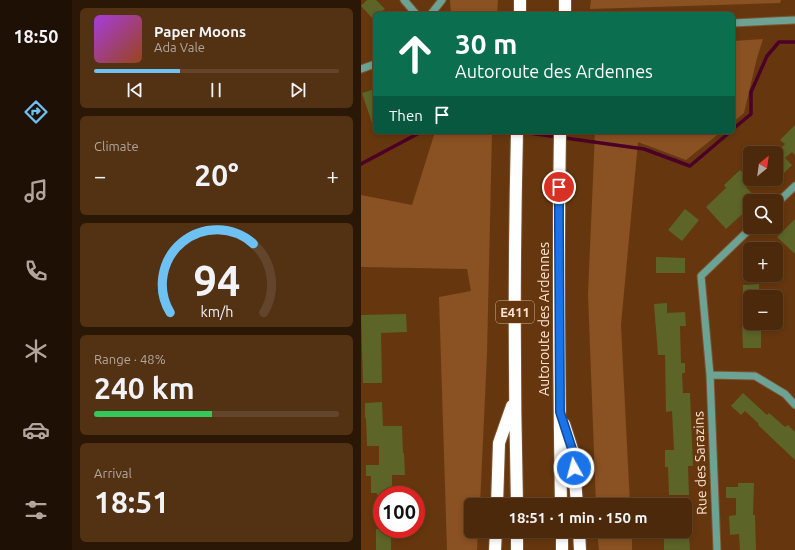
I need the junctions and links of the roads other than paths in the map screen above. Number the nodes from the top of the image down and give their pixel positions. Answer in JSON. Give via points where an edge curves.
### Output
{"nodes":[{"id":1,"x":404,"y":0,"type":"edge"},
{"id":2,"x":442,"y":0,"type":"edge"},
{"id":3,"x":521,"y":0,"type":"edge"},
{"id":4,"x":565,"y":0,"type":"edge"},
{"id":5,"x":414,"y":12,"type":"edge"},
{"id":6,"x":433,"y":12,"type":"edge"},
{"id":7,"x":520,"y":12,"type":"edge"},
{"id":8,"x":565,"y":12,"type":"edge"},
{"id":9,"x":795,"y":20,"type":"edge"},
{"id":10,"x":735,"y":24,"type":"edge"},
{"id":11,"x":373,"y":65,"type":"edge"},
{"id":12,"x":361,"y":69,"type":"edge"},
{"id":13,"x":517,"y":134,"type":"edge"},
{"id":14,"x":560,"y":134,"type":"edge"},
{"id":15,"x":795,"y":186,"type":"edge"},
{"id":16,"x":783,"y":197,"type":"edge"},
{"id":17,"x":745,"y":234,"type":"edge"},
{"id":18,"x":710,"y":375,"type":"junction"},
{"id":19,"x":515,"y":400,"type":"junction"},
{"id":20,"x":795,"y":405,"type":"edge"},
{"id":21,"x":560,"y":412,"type":"junction"},
{"id":22,"x":497,"y":498,"type":"edge"},
{"id":23,"x":517,"y":498,"type":"edge"},
{"id":24,"x":561,"y":498,"type":"edge"},
{"id":25,"x":576,"y":498,"type":"edge"},
{"id":26,"x":496,"y":538,"type":"edge"},
{"id":27,"x":517,"y":538,"type":"edge"},
{"id":28,"x":562,"y":538,"type":"edge"},
{"id":29,"x":579,"y":538,"type":"edge"},
{"id":30,"x":495,"y":550,"type":"edge"},
{"id":31,"x":517,"y":550,"type":"edge"},
{"id":32,"x":562,"y":550,"type":"edge"},
{"id":33,"x":580,"y":550,"type":"edge"},
{"id":34,"x":717,"y":550,"type":"edge"}],
"edges":[{"from":1,"to":5,"type":"street"},
{"from":2,"to":6,"type":"street"},
{"from":3,"to":7,"type":"highway"},
{"from":4,"to":8,"type":"highway"},
{"from":9,"to":10,"type":"street"},
{"from":11,"to":12,"type":"street"},
{"from":13,"to":19,"type":"highway","name":"Autoroute des Ardennes","number":"E411"},
{"from":14,"to":21,"type":"highway","name":"Autoroute des Ardennes"},
{"from":15,"to":16,"type":"street"},
{"from":17,"to":18,"type":"street","name":"Rue des Sarazins","via":[[701,276]]},
{"from":18,"to":20,"type":"street","via":[[755,376],[785,394]]},
{"from":18,"to":34,"type":"street","name":"Rue des Sarazins"},
{"from":19,"to":22,"type":"highway","via":[[499,443]]},
{"from":19,"to":23,"type":"highway","name":"Autoroute des Ardennes","number":"E411"},
{"from":21,"to":24,"type":"highway","name":"Autoroute des Ardennes"},
{"from":21,"to":25,"type":"highway","via":[[573,452]]},
{"from":26,"to":30,"type":"highway"},
{"from":27,"to":31,"type":"highway"},
{"from":28,"to":32,"type":"highway"},
{"from":29,"to":33,"type":"highway"}]}
